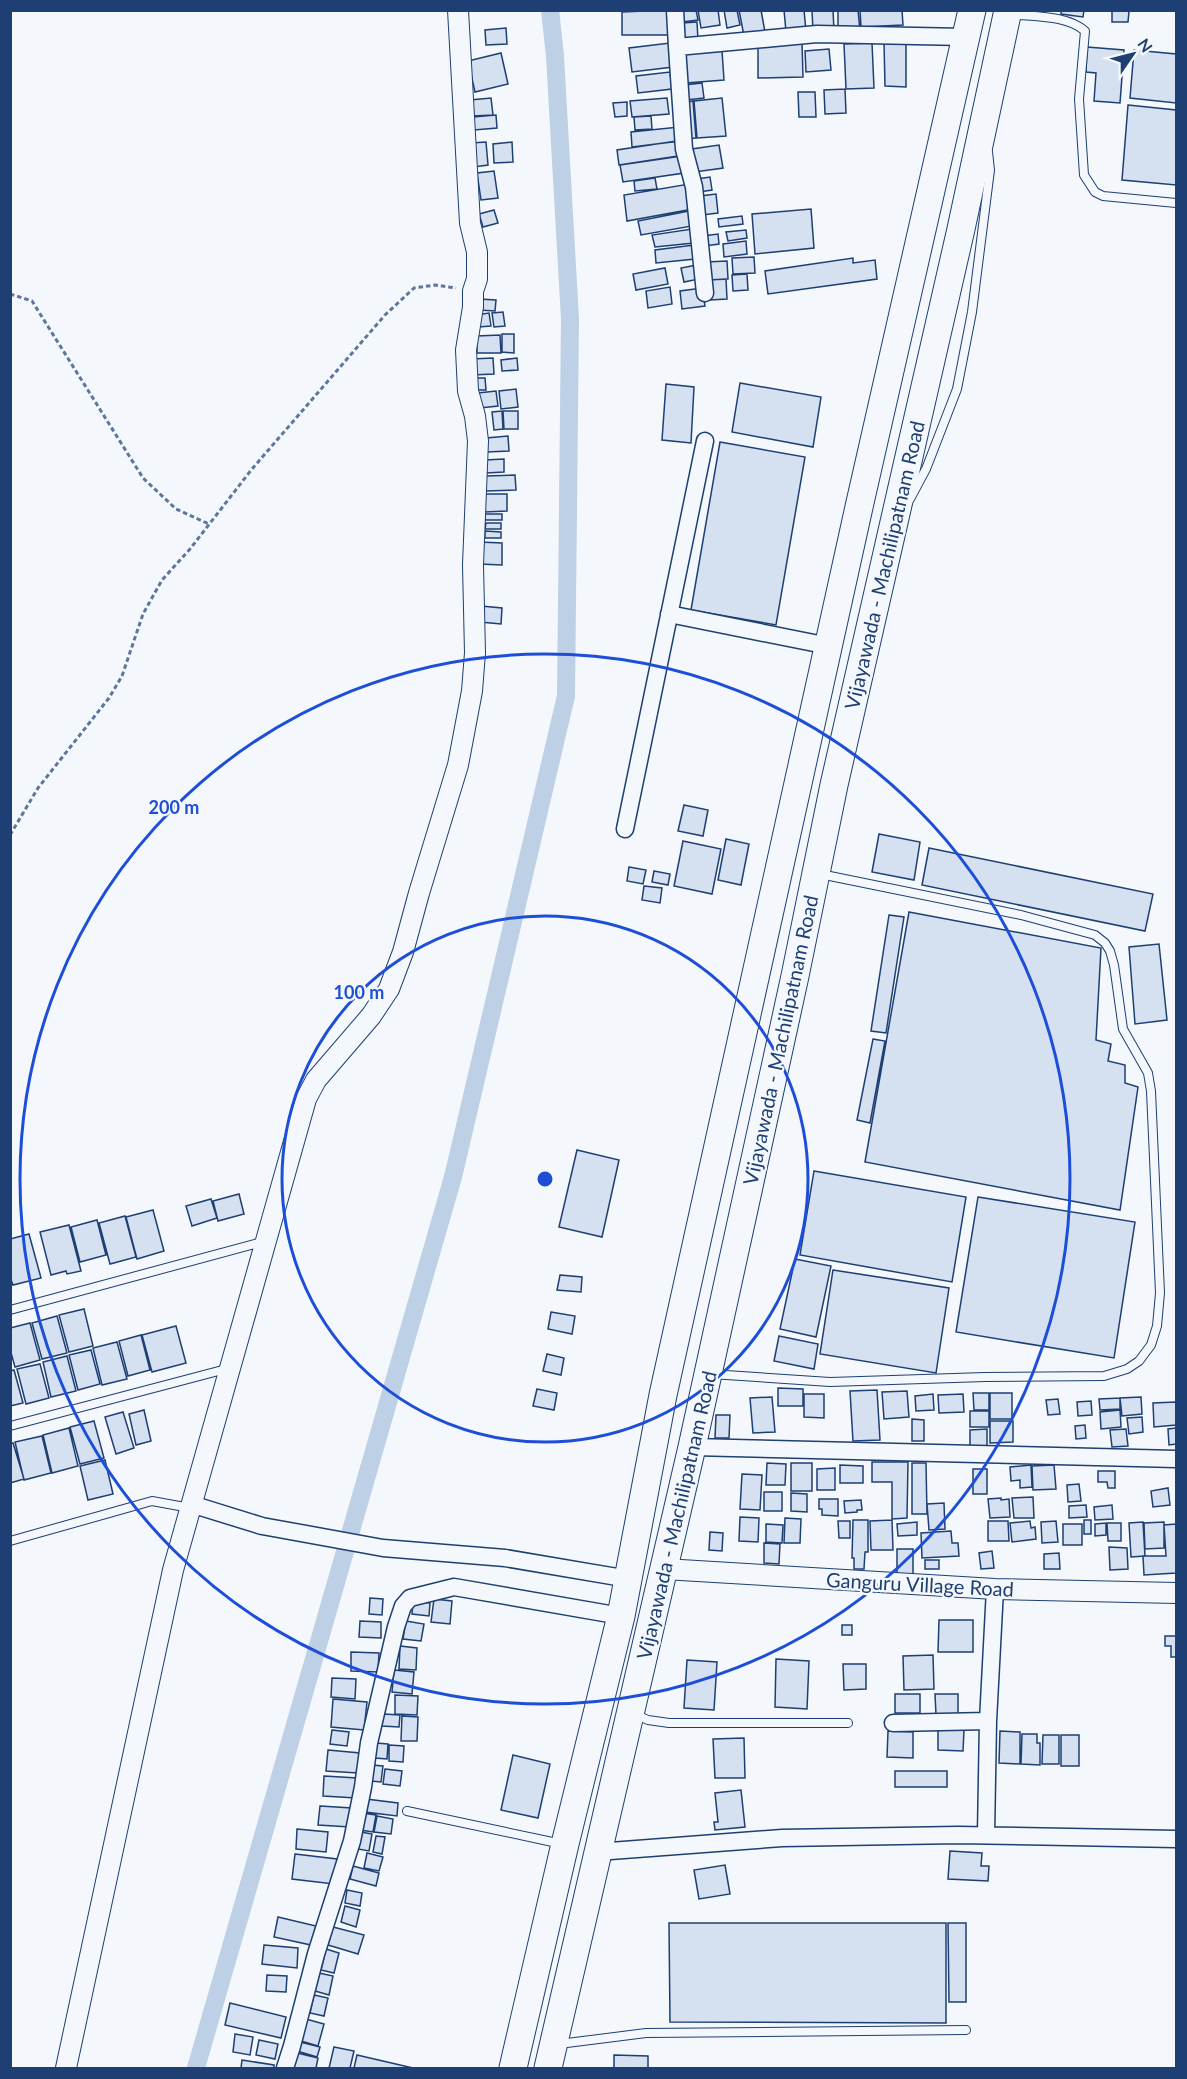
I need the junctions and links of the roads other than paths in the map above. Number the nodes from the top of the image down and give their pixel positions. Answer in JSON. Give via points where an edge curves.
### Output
{"nodes":[{"id":1,"x":458,"y":10,"type":"edge"},
{"id":2,"x":675,"y":10,"type":"edge"},
{"id":3,"x":972,"y":10,"type":"edge"},
{"id":4,"x":1007,"y":12,"type":"edge"},
{"id":5,"x":965,"y":37,"type":"junction"},
{"id":6,"x":677,"y":47,"type":"junction"},
{"id":7,"x":1176,"y":203,"type":"edge"},
{"id":8,"x":705,"y":293,"type":"dead end"},
{"id":9,"x":705,"y":441,"type":"dead end"},
{"id":10,"x":669,"y":614,"type":"junction"},
{"id":11,"x":829,"y":646,"type":"junction"},
{"id":12,"x":625,"y":829,"type":"dead end"},
{"id":13,"x":816,"y":873,"type":"junction"},
{"id":14,"x":266,"y":1240,"type":"junction"},
{"id":15,"x":10,"y":1310,"type":"edge"},
{"id":16,"x":230,"y":1368,"type":"junction"},
{"id":17,"x":708,"y":1374,"type":"junction"},
{"id":18,"x":10,"y":1426,"type":"edge"},
{"id":19,"x":692,"y":1447,"type":"junction"},
{"id":20,"x":1176,"y":1459,"type":"edge"},
{"id":21,"x":191,"y":1506,"type":"junction"},
{"id":22,"x":10,"y":1541,"type":"edge"},
{"id":23,"x":664,"y":1569,"type":"junction"},
{"id":24,"x":628,"y":1579,"type":"junction"},
{"id":25,"x":995,"y":1588,"type":"junction"},
{"id":26,"x":1176,"y":1593,"type":"edge"},
{"id":27,"x":621,"y":1616,"type":"junction"},
{"id":28,"x":631,"y":1712,"type":"junction"},
{"id":29,"x":988,"y":1721,"type":"junction"},
{"id":30,"x":848,"y":1723,"type":"dead end"},
{"id":31,"x":893,"y":1723,"type":"dead end"},
{"id":32,"x":407,"y":1811,"type":"dead end"},
{"id":33,"x":986,"y":1835,"type":"junction"},
{"id":34,"x":1176,"y":1839,"type":"edge"},
{"id":35,"x":564,"y":1844,"type":"junction"},
{"id":36,"x":597,"y":1852,"type":"junction"},
{"id":37,"x":966,"y":2030,"type":"dead end"},
{"id":38,"x":551,"y":2057,"type":"edge"},
{"id":39,"x":66,"y":2068,"type":"edge"},
{"id":40,"x":285,"y":2068,"type":"edge"},
{"id":41,"x":513,"y":2068,"type":"edge"}],
"edges":[{"from":1,"to":14,"type":"street","via":[[470,223],[477,252],[477,279],[466,350],[468,391],[478,441],[473,565],[476,653],[472,692],[458,765],[404,952],[389,989],[316,1080],[306,1099]]},
{"from":2,"to":6,"type":"street"},
{"from":3,"to":5,"type":"highway","name":"Vijayawada - Machilipatnam Road"},
{"from":4,"to":7,"type":"lane","via":[[1069,21],[1085,31],[1079,99],[1084,175],[1095,192]]},
{"from":4,"to":13,"type":"highway","name":"Vijayawada - Machilipatnam Road"},
{"from":5,"to":6,"type":"street","via":[[818,34]]},
{"from":5,"to":11,"type":"highway","name":"Vijayawada - Machilipatnam Road"},
{"from":6,"to":8,"type":"street","via":[[684,149],[694,187]]},
{"from":9,"to":10,"type":"street"},
{"from":10,"to":11,"type":"street"},
{"from":10,"to":12,"type":"street"},
{"from":11,"to":24,"type":"highway","name":"Vijayawada - Machilipatnam Road","via":[[663,1395]]},
{"from":13,"to":17,"type":"highway","name":"Vijayawada - Machilipatnam Road"},
{"from":13,"to":17,"type":"lane","via":[[1021,915],[1084,931],[1106,944],[1114,965],[1123,1029],[1148,1073],[1151,1091],[1160,1293],[1157,1326],[1139,1361],[1104,1376],[830,1383]]},
{"from":14,"to":15,"type":"lane"},
{"from":14,"to":16,"type":"street"},
{"from":16,"to":18,"type":"lane"},
{"from":16,"to":21,"type":"street"},
{"from":17,"to":19,"type":"highway","name":"Vijayawada - Machilipatnam Road"},
{"from":19,"to":20,"type":"street"},
{"from":19,"to":23,"type":"highway","name":"Vijayawada - Machilipatnam Road"},
{"from":21,"to":22,"type":"lane","via":[[152,1501]]},
{"from":21,"to":24,"type":"street","via":[[262,1526],[382,1548],[505,1558]]},
{"from":21,"to":39,"type":"street","via":[[173,1570]]},
{"from":23,"to":25,"type":"street","name":"Ganguru Village Road"},
{"from":23,"to":28,"type":"highway","name":"Vijayawada - Machilipatnam Road"},
{"from":24,"to":27,"type":"highway","name":"Vijayawada - Machilipatnam Road"},
{"from":25,"to":26,"type":"street","name":"Ganguru Village Road"},
{"from":25,"to":29,"type":"street"},
{"from":27,"to":35,"type":"highway","name":"Vijayawada - Machilipatnam Road"},
{"from":27,"to":40,"type":"street","via":[[454,1587],[410,1598],[403,1606],[369,1743],[352,1841]]},
{"from":28,"to":30,"type":"lane","via":[[669,1723]]},
{"from":28,"to":36,"type":"highway","name":"Vijayawada - Machilipatnam Road"},
{"from":29,"to":31,"type":"street"},
{"from":29,"to":33,"type":"street"},
{"from":32,"to":35,"type":"lane"},
{"from":33,"to":34,"type":"street"},
{"from":33,"to":36,"type":"street","via":[[783,1838]]},
{"from":35,"to":41,"type":"highway","name":"Vijayawada - Machilipatnam Road"},
{"from":36,"to":38,"type":"highway","name":"Vijayawada - Machilipatnam Road"},
{"from":37,"to":38,"type":"lane","via":[[646,2033]]}]}
